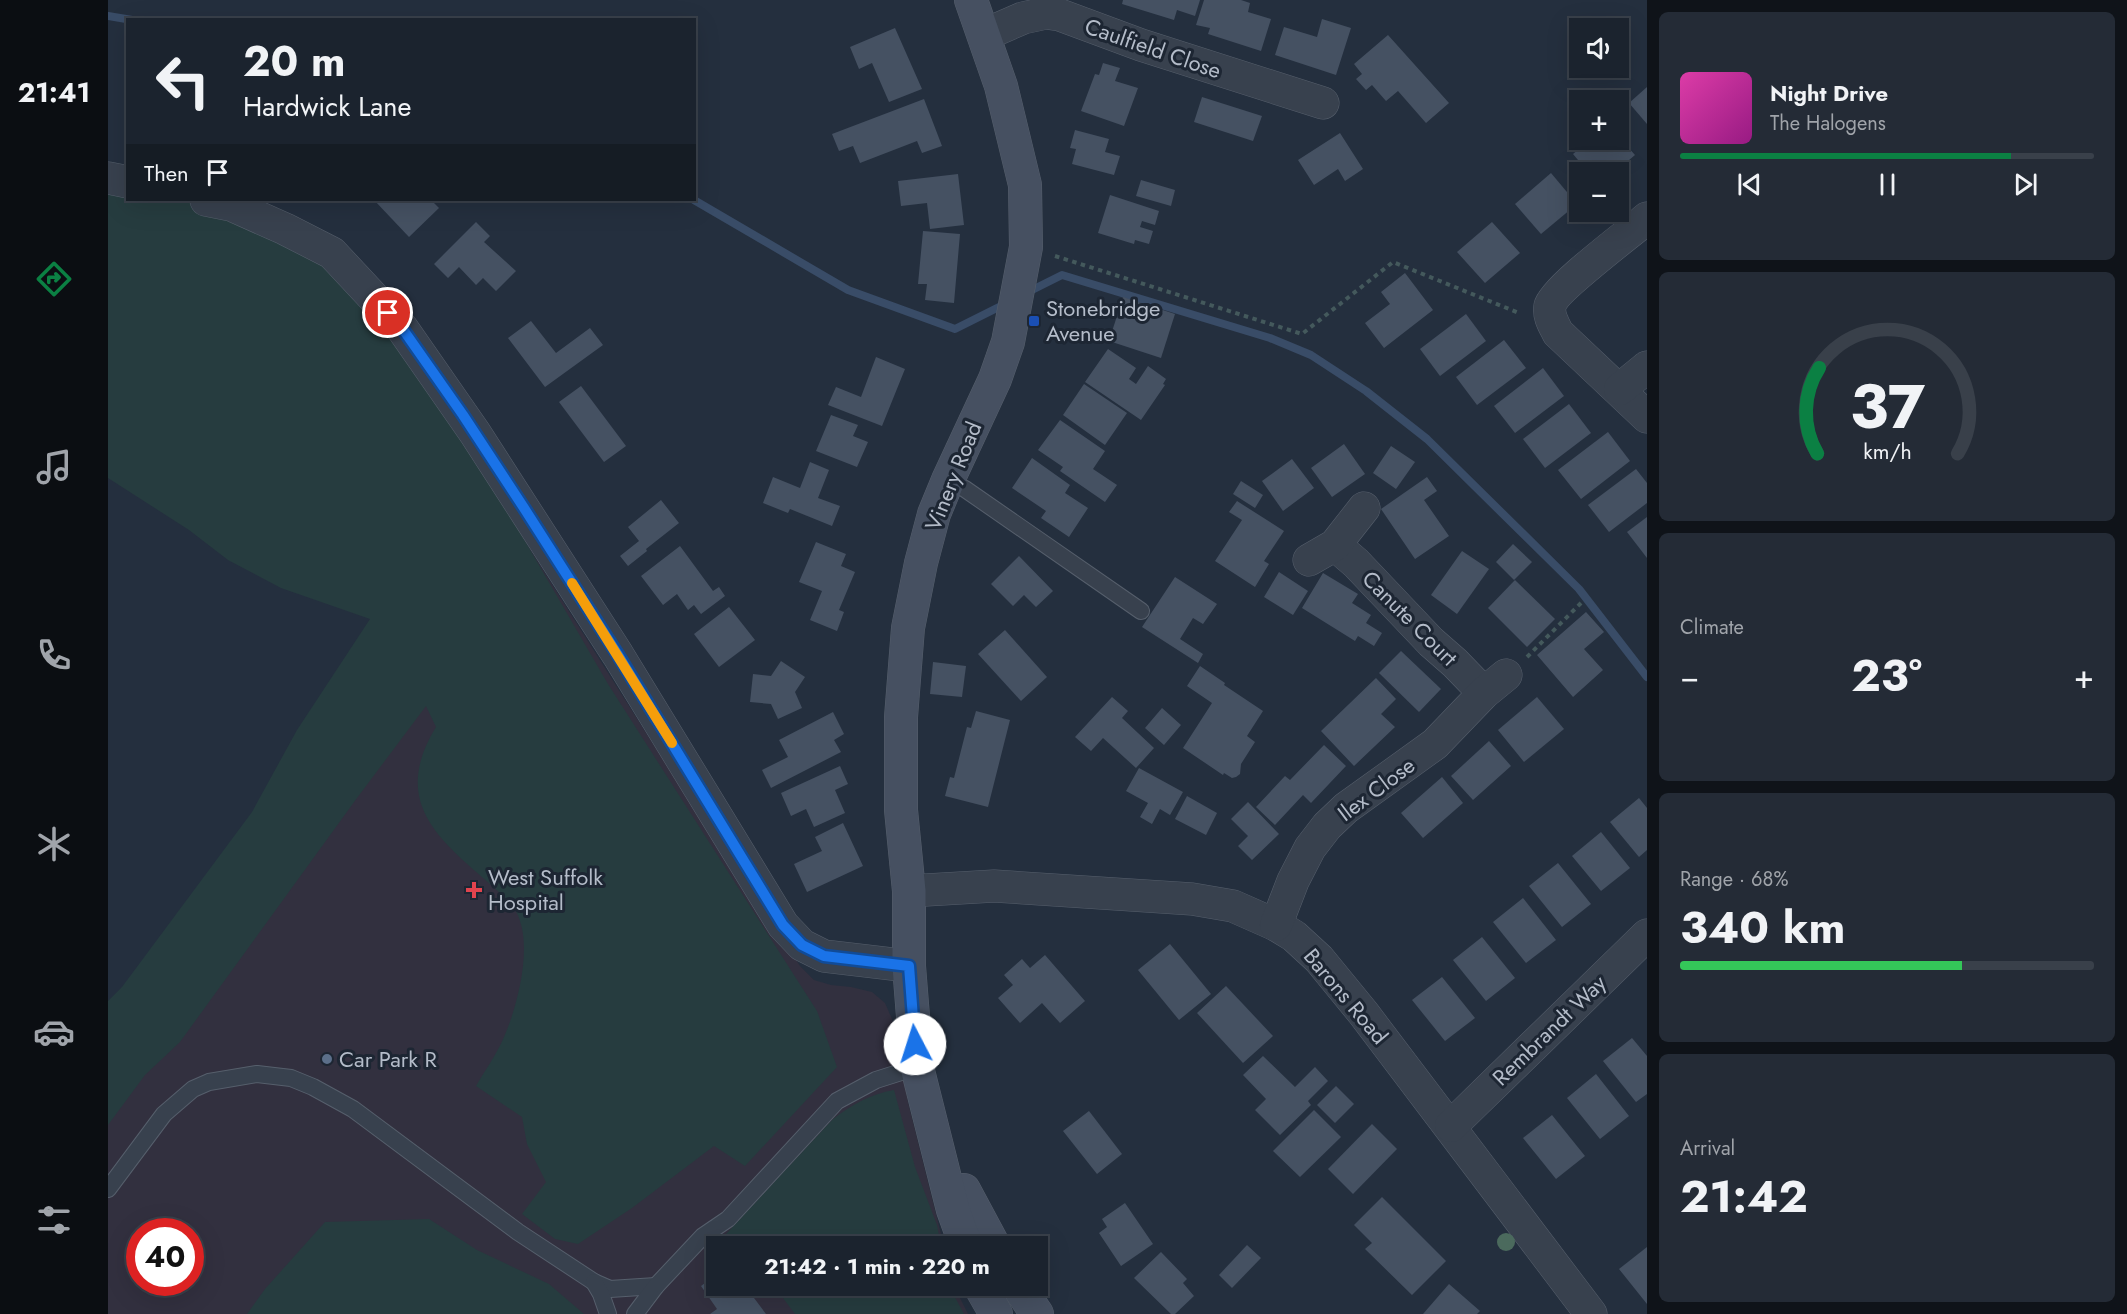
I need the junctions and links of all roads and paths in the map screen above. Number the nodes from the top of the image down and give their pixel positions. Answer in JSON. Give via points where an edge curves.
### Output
{"nodes":[{"id":1,"x":971,"y":0,"type":"edge"},
{"id":2,"x":984,"y":35,"type":"junction"},
{"id":3,"x":1323,"y":103,"type":"dead end"},
{"id":4,"x":108,"y":178,"type":"edge"},
{"id":5,"x":126,"y":182,"type":"edge"},
{"id":6,"x":211,"y":201,"type":"edge"},
{"id":7,"x":1647,"y":218,"type":"edge"},
{"id":8,"x":1026,"y":247,"type":"junction"},
{"id":9,"x":1552,"y":321,"type":"junction"},
{"id":10,"x":1647,"y":367,"type":"edge"},
{"id":11,"x":1620,"y":389,"type":"junction"},
{"id":12,"x":1647,"y":417,"type":"edge"},
{"id":13,"x":948,"y":480,"type":"junction"},
{"id":14,"x":1364,"y":508,"type":"dead end"},
{"id":15,"x":1581,"y":603,"type":"dead end"},
{"id":16,"x":1141,"y":611,"type":"dead end"},
{"id":17,"x":1495,"y":684,"type":"junction"},
{"id":18,"x":909,"y":891,"type":"junction"},
{"id":19,"x":1276,"y":925,"type":"junction"},
{"id":20,"x":1647,"y":934,"type":"edge"},
{"id":21,"x":909,"y":966,"type":"junction"},
{"id":22,"x":917,"y":1067,"type":"junction"},
{"id":23,"x":930,"y":1118,"type":"junction"},
{"id":24,"x":1450,"y":1126,"type":"junction"},
{"id":25,"x":108,"y":1189,"type":"edge"},
{"id":26,"x":962,"y":1236,"type":"edge"},
{"id":27,"x":988,"y":1236,"type":"edge"},
{"id":28,"x":594,"y":1282,"type":"junction"},
{"id":29,"x":656,"y":1286,"type":"junction"},
{"id":30,"x":986,"y":1296,"type":"edge"},
{"id":31,"x":1025,"y":1296,"type":"edge"},
{"id":32,"x":609,"y":1314,"type":"edge"},
{"id":33,"x":635,"y":1314,"type":"edge"},
{"id":34,"x":996,"y":1314,"type":"edge"},
{"id":35,"x":1037,"y":1314,"type":"edge"},
{"id":36,"x":1591,"y":1314,"type":"edge"}],
"edges":[{"from":1,"to":2,"type":"street","name":"Vinery Road"},
{"from":2,"to":3,"type":"street","name":"Caulfield Close","via":[[1023,18],[1046,13],[1060,15]]},
{"from":2,"to":8,"type":"street","name":"Vinery Road","via":[[1002,86],[1025,185]]},
{"from":4,"to":5,"type":"street"},
{"from":6,"to":21,"type":"street","via":[[231,205],[332,253],[402,328],[605,635],[783,925],[802,945],[824,956]]},
{"from":7,"to":9,"type":"street","via":[[1554,298],[1550,307]]},
{"from":8,"to":9,"type":"path","via":[[1302,334],[1393,262],[1530,318]]},
{"from":8,"to":13,"type":"street","name":"Vinery Road","via":[[1008,342]]},
{"from":9,"to":11,"type":"street","via":[[1558,333]]},
{"from":10,"to":11,"type":"street"},
{"from":11,"to":12,"type":"street"},
{"from":13,"to":16,"type":"lane"},
{"from":13,"to":18,"type":"street","name":"Vinery Road","via":[[934,514],[908,628],[901,717],[901,810]]},
{"from":14,"to":17,"type":"street","name":"Canute Court","via":[[1322,552],[1356,563],[1455,663]]},
{"from":15,"to":17,"type":"path","via":[[1522,663]]},
{"from":17,"to":19,"type":"street","name":"Ilex Close","via":[[1435,744],[1327,826],[1293,880]]},
{"from":18,"to":19,"type":"street","name":"Barons Road","via":[[994,886],[1192,899],[1233,906]]},
{"from":18,"to":21,"type":"street","name":"Vinery Road"},
{"from":19,"to":24,"type":"street","name":"Barons Road","via":[[1319,959]]},
{"from":20,"to":24,"type":"street","name":"Rembrandt Way"},
{"from":21,"to":22,"type":"street","name":"Vinery Road"},
{"from":22,"to":23,"type":"street","name":"Vinery Road"},
{"from":22,"to":29,"type":"lane","via":[[876,1080],[837,1101],[728,1219],[703,1236]]},
{"from":23,"to":26,"type":"street"},
{"from":23,"to":27,"type":"street"},
{"from":24,"to":36,"type":"street","name":"Barons Road"},
{"from":25,"to":28,"type":"lane","via":[[164,1114],[193,1089],[209,1082],[257,1074],[291,1078],[353,1109],[518,1232]]},
{"from":28,"to":29,"type":"lane","via":[[610,1289]]},
{"from":28,"to":32,"type":"lane"},
{"from":29,"to":33,"type":"lane"},
{"from":30,"to":34,"type":"street"},
{"from":31,"to":35,"type":"street"}]}
